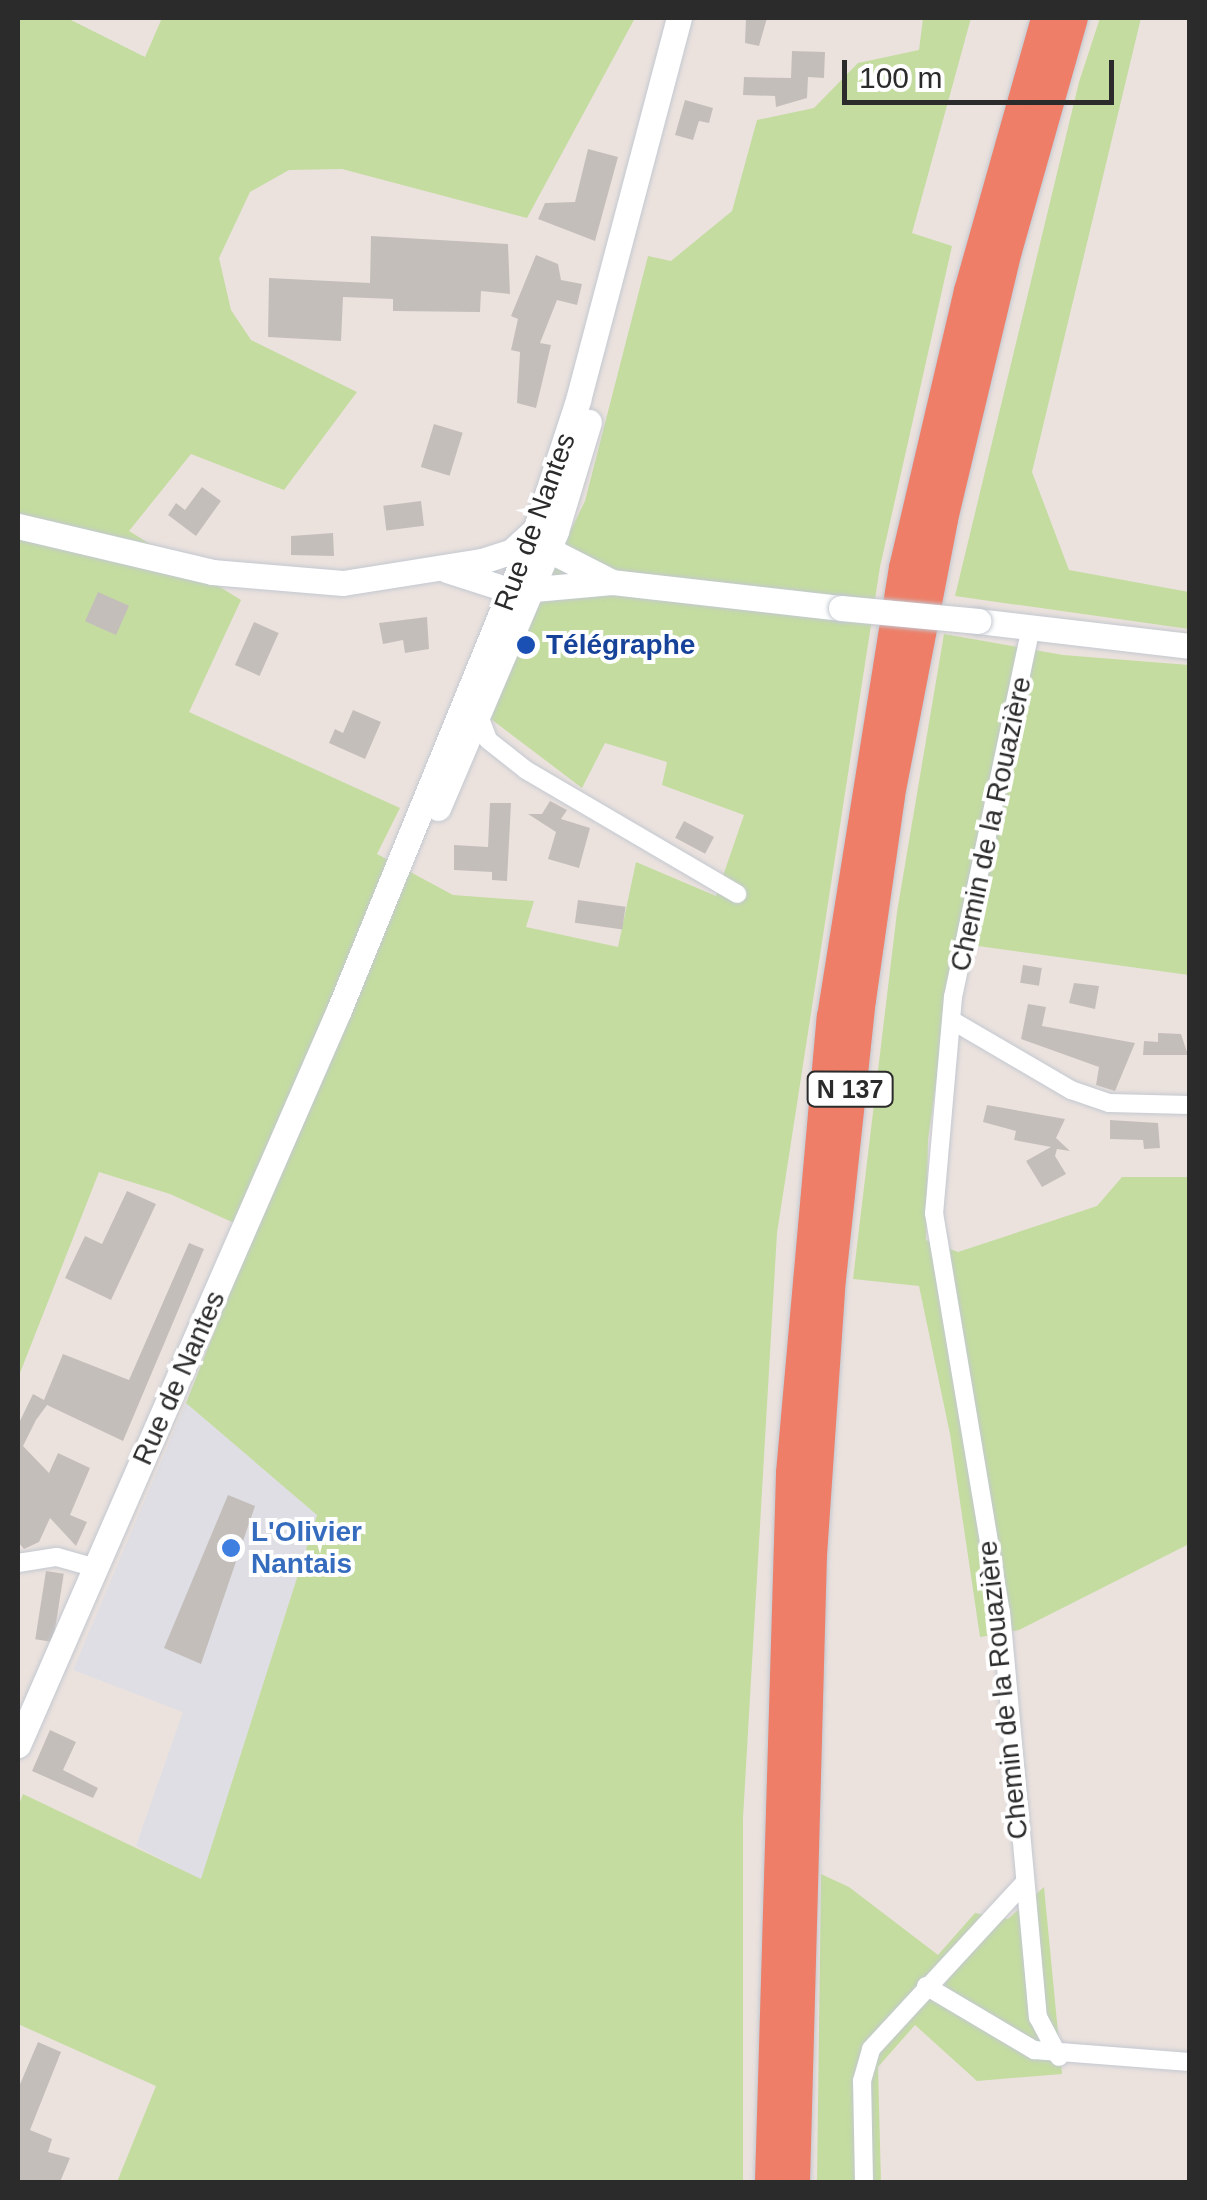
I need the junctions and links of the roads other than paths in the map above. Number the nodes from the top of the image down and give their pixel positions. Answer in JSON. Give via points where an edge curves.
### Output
{"nodes":[{"id":1,"x":679,"y":18,"type":"edge"},
{"id":2,"x":1046,"y":18,"type":"edge"},
{"id":3,"x":1073,"y":18,"type":"edge"},
{"id":4,"x":649,"y":141,"type":"junction"},
{"id":5,"x":18,"y":526,"type":"edge"},
{"id":6,"x":533,"y":563,"type":"junction"},
{"id":7,"x":479,"y":571,"type":"junction"},
{"id":8,"x":582,"y":577,"type":"junction"},
{"id":9,"x":1031,"y":628,"type":"junction"},
{"id":10,"x":502,"y":631,"type":"junction"},
{"id":11,"x":1190,"y":646,"type":"edge"},
{"id":12,"x":471,"y":740,"type":"junction"},
{"id":13,"x":737,"y":894,"type":"dead end"},
{"id":14,"x":953,"y":1020,"type":"junction"},
{"id":15,"x":1190,"y":1105,"type":"edge"},
{"id":16,"x":18,"y":1563,"type":"edge"},
{"id":17,"x":96,"y":1568,"type":"junction"},
{"id":18,"x":18,"y":1745,"type":"edge"},
{"id":19,"x":1024,"y":1884,"type":"junction"},
{"id":20,"x":926,"y":1986,"type":"junction"},
{"id":21,"x":1058,"y":2056,"type":"junction"},
{"id":22,"x":1190,"y":2062,"type":"edge"},
{"id":23,"x":770,"y":2182,"type":"edge"},
{"id":24,"x":795,"y":2182,"type":"edge"},
{"id":25,"x":864,"y":2182,"type":"edge"}],
"edges":[{"from":1,"to":4,"type":"main road","name":"Rue de Nantes"},
{"from":2,"to":23,"type":"highway","number":"N 137","via":[[969,291],[904,568],[834,1000],[791,1473]]},
{"from":3,"to":24,"type":"highway","number":"N 137","via":[[1007,251],[943,520],[890,795],[860,1000],[830,1278],[812,1555]]},
{"from":4,"to":6,"type":"main road","name":"Rue de Nantes"},
{"from":4,"to":6,"type":"main road","via":[[618,303]]},
{"from":5,"to":7,"type":"main road","via":[[212,572],[344,584]]},
{"from":6,"to":7,"type":"main road"},
{"from":6,"to":7,"type":"main road"},
{"from":6,"to":8,"type":"main road"},
{"from":6,"to":8,"type":"main road"},
{"from":6,"to":10,"type":"main road"},
{"from":6,"to":12,"type":"main road"},
{"from":7,"to":10,"type":"main road"},
{"from":8,"to":9,"type":"main road","bridge":true},
{"from":8,"to":10,"type":"main road"},
{"from":9,"to":11,"type":"main road"},
{"from":9,"to":14,"type":"street","name":"Chemin de la Rouazière"},
{"from":10,"to":12,"type":"main road","name":"Rue de Nantes"},
{"from":10,"to":12,"type":"main road","name":"Rue de Nantes"},
{"from":12,"to":13,"type":"street"},
{"from":12,"to":17,"type":"main road","name":"Rue de Nantes","via":[[339,1010]]},
{"from":14,"to":15,"type":"street","via":[[1070,1090],[1109,1103]]},
{"from":14,"to":19,"type":"street","name":"Chemin de la Rouazière","via":[[934,1213],[1000,1612]]},
{"from":16,"to":17,"type":"street","via":[[57,1557]]},
{"from":17,"to":18,"type":"main road","name":"Rue de Nantes"},
{"from":19,"to":20,"type":"street"},
{"from":19,"to":21,"type":"street","name":"Chemin de la Rouazière","via":[[1038,2017]]},
{"from":20,"to":21,"type":"street","via":[[1006,2038]]},
{"from":20,"to":25,"type":"street","via":[[879,2036],[864,2064]]},
{"from":21,"to":22,"type":"street"}]}
